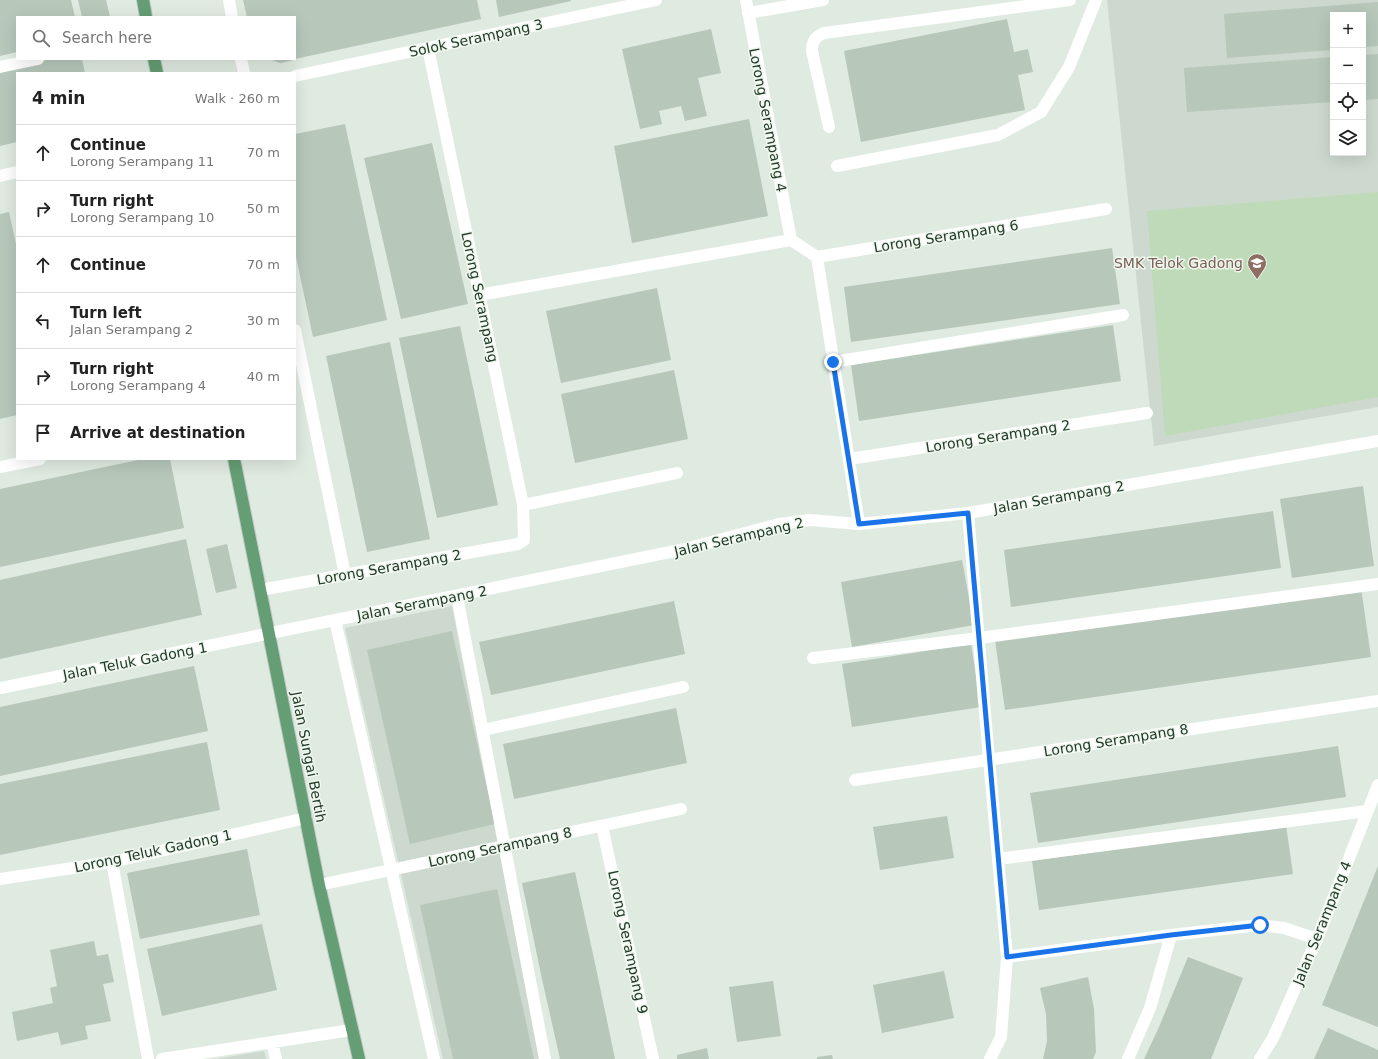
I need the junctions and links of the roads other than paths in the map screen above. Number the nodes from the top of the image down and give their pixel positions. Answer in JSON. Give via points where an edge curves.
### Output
{"nodes":[{"id":1,"x":142,"y":0,"type":"edge"},
{"id":2,"x":229,"y":0,"type":"edge"},
{"id":3,"x":656,"y":0,"type":"edge"},
{"id":4,"x":746,"y":0,"type":"edge"},
{"id":5,"x":823,"y":0,"type":"edge"},
{"id":6,"x":1070,"y":0,"type":"edge"},
{"id":7,"x":1096,"y":0,"type":"edge"},
{"id":8,"x":748,"y":13,"type":"junction"},
{"id":9,"x":146,"y":16,"type":"edge"},
{"id":10,"x":232,"y":16,"type":"edge"},
{"id":11,"x":428,"y":48,"type":"junction"},
{"id":12,"x":33,"y":60,"type":"edge"},
{"id":13,"x":154,"y":60,"type":"edge"},
{"id":14,"x":241,"y":60,"type":"edge"},
{"id":15,"x":0,"y":67,"type":"edge"},
{"id":16,"x":157,"y":72,"type":"edge"},
{"id":17,"x":244,"y":72,"type":"edge"},
{"id":18,"x":296,"y":76,"type":"edge"},
{"id":19,"x":829,"y":127,"type":"dead end"},
{"id":20,"x":837,"y":166,"type":"dead end"},
{"id":21,"x":16,"y":172,"type":"edge"},
{"id":22,"x":0,"y":176,"type":"edge"},
{"id":23,"x":1106,"y":209,"type":"dead end"},
{"id":24,"x":791,"y":240,"type":"junction"},
{"id":25,"x":817,"y":257,"type":"junction"},
{"id":26,"x":479,"y":295,"type":"junction"},
{"id":27,"x":1123,"y":315,"type":"dead end"},
{"id":28,"x":296,"y":335,"type":"edge"},
{"id":29,"x":833,"y":362,"type":"junction"},
{"id":30,"x":1147,"y":413,"type":"dead end"},
{"id":31,"x":1378,"y":441,"type":"edge"},
{"id":32,"x":848,"y":459,"type":"junction"},
{"id":33,"x":35,"y":460,"type":"edge"},
{"id":34,"x":234,"y":460,"type":"edge"},
{"id":35,"x":0,"y":467,"type":"edge"},
{"id":36,"x":676,"y":473,"type":"dead end"},
{"id":37,"x":523,"y":505,"type":"junction"},
{"id":38,"x":968,"y":513,"type":"junction"},
{"id":39,"x":859,"y":524,"type":"junction"},
{"id":40,"x":518,"y":544,"type":"joint"},
{"id":41,"x":345,"y":575,"type":"junction"},
{"id":42,"x":1378,"y":584,"type":"edge"},
{"id":43,"x":260,"y":590,"type":"junction"},
{"id":44,"x":457,"y":596,"type":"junction"},
{"id":45,"x":335,"y":620,"type":"junction"},
{"id":46,"x":269,"y":634,"type":"junction"},
{"id":47,"x":979,"y":638,"type":"junction"},
{"id":48,"x":813,"y":658,"type":"dead end"},
{"id":49,"x":683,"y":687,"type":"dead end"},
{"id":50,"x":0,"y":688,"type":"edge"},
{"id":51,"x":1378,"y":701,"type":"edge"},
{"id":52,"x":483,"y":730,"type":"junction"},
{"id":53,"x":989,"y":759,"type":"junction"},
{"id":54,"x":855,"y":780,"type":"dead end"},
{"id":55,"x":1377,"y":789,"type":"edge"},
{"id":56,"x":681,"y":809,"type":"dead end"},
{"id":57,"x":1367,"y":812,"type":"junction"},
{"id":58,"x":306,"y":818,"type":"junction"},
{"id":59,"x":602,"y":826,"type":"junction"},
{"id":60,"x":504,"y":846,"type":"junction"},
{"id":61,"x":998,"y":859,"type":"junction"},
{"id":62,"x":112,"y":862,"type":"junction"},
{"id":63,"x":391,"y":870,"type":"junction"},
{"id":64,"x":0,"y":879,"type":"edge"},
{"id":65,"x":319,"y":885,"type":"junction"},
{"id":66,"x":1171,"y":935,"type":"junction"},
{"id":67,"x":1317,"y":939,"type":"junction"},
{"id":68,"x":1007,"y":957,"type":"junction"},
{"id":69,"x":351,"y":1030,"type":"junction"},
{"id":70,"x":272,"y":1042,"type":"junction"},
{"id":71,"x":148,"y":1059,"type":"edge"},
{"id":72,"x":162,"y":1059,"type":"edge"},
{"id":73,"x":276,"y":1059,"type":"edge"},
{"id":74,"x":359,"y":1059,"type":"edge"},
{"id":75,"x":434,"y":1059,"type":"edge"},
{"id":76,"x":545,"y":1059,"type":"edge"},
{"id":77,"x":653,"y":1059,"type":"edge"},
{"id":78,"x":990,"y":1059,"type":"edge"},
{"id":79,"x":1128,"y":1059,"type":"edge"},
{"id":80,"x":1260,"y":1059,"type":"edge"}],
"edges":[{"from":1,"to":9,"type":"main road"},
{"from":2,"to":10,"type":"street"},
{"from":3,"to":11,"type":"street","name":"Solok Serampang 3"},
{"from":4,"to":8,"type":"street","name":"Lorong Serampang 4"},
{"from":5,"to":8,"type":"street"},
{"from":6,"to":19,"type":"street","via":[[817,36],[812,43],[812,51]]},
{"from":7,"to":20,"type":"street","via":[[1069,67],[1041,112],[998,135]]},
{"from":8,"to":24,"type":"street","name":"Lorong Serampang 4"},
{"from":11,"to":18,"type":"street","name":"Solok Serampang 3"},
{"from":11,"to":26,"type":"street","name":"Lorong Serampang"},
{"from":12,"to":15,"type":"street"},
{"from":13,"to":16,"type":"main road"},
{"from":14,"to":17,"type":"street"},
{"from":21,"to":22,"type":"street"},
{"from":23,"to":25,"type":"street","name":"Lorong Serampang 6"},
{"from":24,"to":25,"type":"street"},
{"from":24,"to":26,"type":"street"},
{"from":25,"to":29,"type":"street"},
{"from":26,"to":37,"type":"street","name":"Lorong Serampang"},
{"from":27,"to":29,"type":"street"},
{"from":28,"to":41,"type":"street"},
{"from":29,"to":32,"type":"street"},
{"from":30,"to":32,"type":"street","name":"Lorong Serampang 2"},
{"from":31,"to":38,"type":"street","name":"Jalan Serampang 2"},
{"from":32,"to":39,"type":"street"},
{"from":33,"to":35,"type":"street"},
{"from":34,"to":43,"type":"main road","name":"Jalan Sungai Bertih"},
{"from":36,"to":37,"type":"street"},
{"from":37,"to":40,"type":"street","name":"Lorong Serampang","via":[[524,540]]},
{"from":38,"to":39,"type":"street","name":"Jalan Serampang 2"},
{"from":38,"to":47,"type":"street"},
{"from":39,"to":44,"type":"street","name":"Jalan Serampang 2","via":[[810,520],[779,524],[685,549]]},
{"from":40,"to":41,"type":"street","name":"Lorong Serampang 2"},
{"from":41,"to":43,"type":"street","name":"Lorong Serampang 2"},
{"from":42,"to":47,"type":"street"},
{"from":43,"to":46,"type":"main road","name":"Jalan Sungai Bertih"},
{"from":44,"to":45,"type":"street","name":"Jalan Serampang 2"},
{"from":44,"to":52,"type":"street"},
{"from":45,"to":46,"type":"street","name":"Jalan Serampang 2"},
{"from":45,"to":63,"type":"street"},
{"from":46,"to":50,"type":"street","name":"Jalan Teluk Gadong 1"},
{"from":46,"to":58,"type":"main road","name":"Jalan Sungai Bertih"},
{"from":47,"to":48,"type":"street"},
{"from":47,"to":53,"type":"street"},
{"from":49,"to":52,"type":"street"},
{"from":51,"to":53,"type":"street","name":"Lorong Serampang 8"},
{"from":52,"to":60,"type":"street"},
{"from":53,"to":54,"type":"street","name":"Lorong Serampang 8"},
{"from":53,"to":61,"type":"street"},
{"from":55,"to":57,"type":"street","name":"Jalan Serampang 4"},
{"from":56,"to":59,"type":"street","name":"Lorong Serampang 8"},
{"from":57,"to":61,"type":"street"},
{"from":57,"to":67,"type":"street","name":"Jalan Serampang 4"},
{"from":58,"to":62,"type":"street","name":"Lorong Teluk Gadong 1"},
{"from":58,"to":65,"type":"main road","name":"Jalan Sungai Bertih"},
{"from":59,"to":60,"type":"street","name":"Lorong Serampang 8"},
{"from":59,"to":77,"type":"street","name":"Lorong Serampang 9"},
{"from":60,"to":63,"type":"street","name":"Lorong Serampang 8"},
{"from":60,"to":76,"type":"street"},
{"from":61,"to":68,"type":"street"},
{"from":62,"to":64,"type":"street","name":"Lorong Teluk Gadong 1"},
{"from":62,"to":71,"type":"street"},
{"from":63,"to":65,"type":"street","name":"Lorong Serampang 8"},
{"from":63,"to":75,"type":"street"},
{"from":65,"to":69,"type":"main road","name":"Jalan Sungai Bertih"},
{"from":66,"to":67,"type":"street","via":[[1260,925],[1284,928]]},
{"from":66,"to":68,"type":"street"},
{"from":66,"to":79,"type":"street","via":[[1150,1008]]},
{"from":67,"to":80,"type":"street","name":"Jalan Serampang 4","via":[[1273,1038]]},
{"from":68,"to":78,"type":"street","via":[[1001,1037]]},
{"from":69,"to":70,"type":"street"},
{"from":69,"to":74,"type":"main road","name":"Jalan Sungai Bertih"},
{"from":70,"to":72,"type":"street"},
{"from":70,"to":73,"type":"street"}]}
